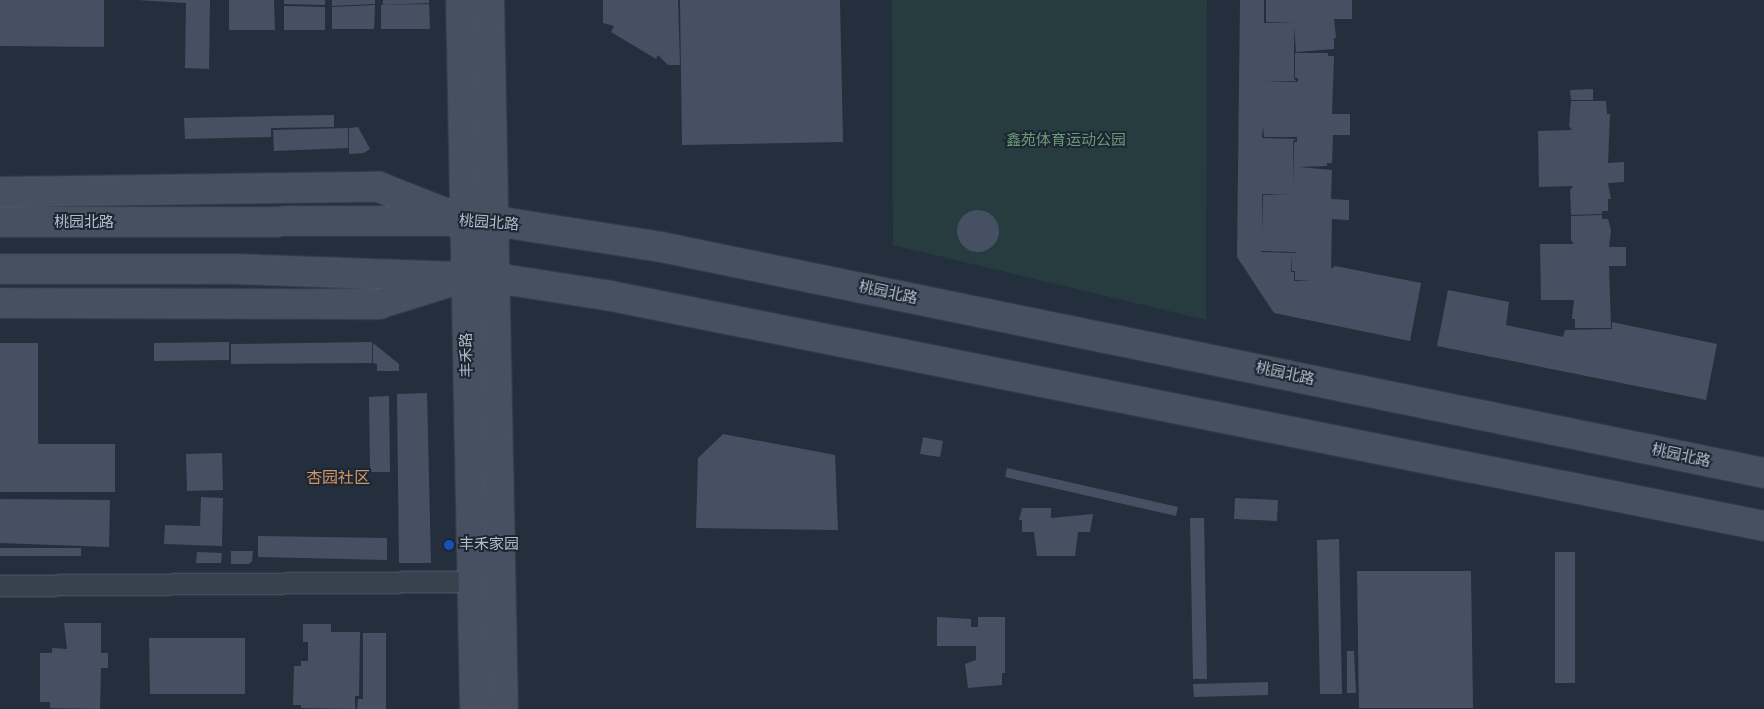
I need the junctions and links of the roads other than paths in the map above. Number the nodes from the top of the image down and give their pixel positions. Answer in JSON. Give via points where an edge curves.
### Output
{"nodes":[{"id":1,"x":462,"y":0,"type":"edge"},
{"id":2,"x":489,"y":0,"type":"edge"},
{"id":3,"x":0,"y":192,"type":"edge"},
{"id":4,"x":463,"y":220,"type":"junction"},
{"id":5,"x":495,"y":221,"type":"junction"},
{"id":6,"x":0,"y":222,"type":"edge"},
{"id":7,"x":0,"y":269,"type":"edge"},
{"id":8,"x":465,"y":278,"type":"junction"},
{"id":9,"x":496,"y":278,"type":"junction"},
{"id":10,"x":0,"y":303,"type":"edge"},
{"id":11,"x":1764,"y":473,"type":"edge"},
{"id":12,"x":1764,"y":526,"type":"edge"},
{"id":13,"x":472,"y":582,"type":"junction"},
{"id":14,"x":0,"y":586,"type":"edge"},
{"id":15,"x":474,"y":709,"type":"edge"},
{"id":16,"x":503,"y":709,"type":"edge"}],
"edges":[{"from":1,"to":4,"type":"main road","name":"丰禾路"},
{"from":2,"to":5,"type":"main road","name":"丰禾路"},
{"from":3,"to":4,"type":"main road","via":[[380,187]]},
{"from":4,"to":5,"type":"main road","name":"桃园北路"},
{"from":4,"to":6,"type":"main road","name":"桃园北路"},
{"from":4,"to":8,"type":"main road","name":"丰禾路"},
{"from":5,"to":9,"type":"main road","name":"丰禾路"},
{"from":5,"to":11,"type":"main road","name":"桃园北路","via":[[670,249]]},
{"from":7,"to":8,"type":"main road","via":[[234,269]]},
{"from":8,"to":9,"type":"main road"},
{"from":8,"to":10,"type":"main road","via":[[379,304]]},
{"from":8,"to":13,"type":"main road","name":"丰禾路"},
{"from":9,"to":12,"type":"main road","via":[[640,302]]},
{"from":9,"to":16,"type":"main road","name":"丰禾路"},
{"from":13,"to":14,"type":"street"},
{"from":13,"to":15,"type":"main road","name":"丰禾路"}]}
